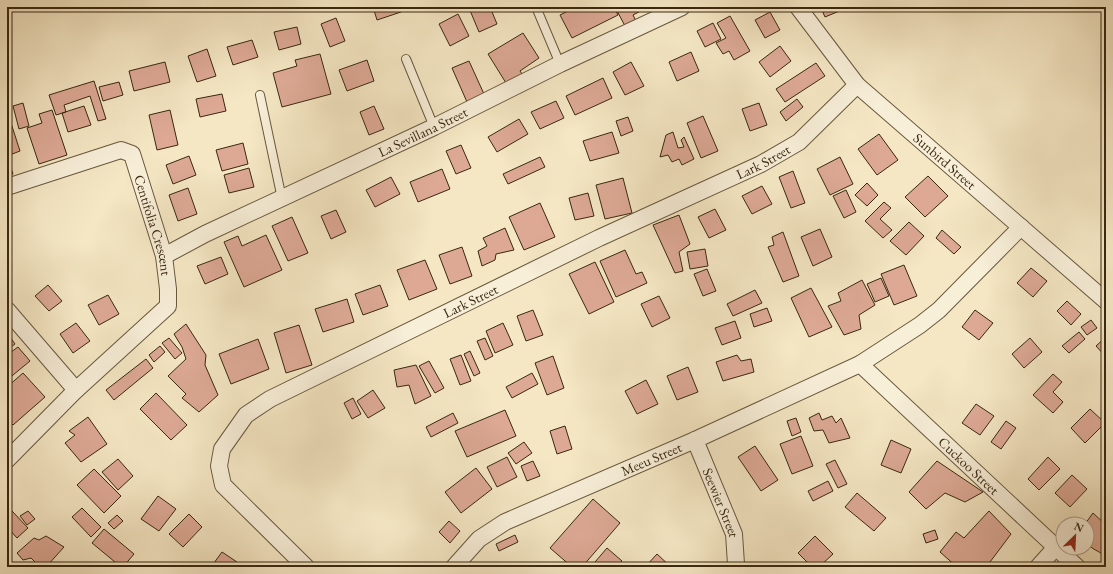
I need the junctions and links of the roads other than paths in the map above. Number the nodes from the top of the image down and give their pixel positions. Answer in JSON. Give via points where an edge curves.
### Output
{"nodes":[{"id":1,"x":536,"y":7,"type":"edge"},
{"id":2,"x":682,"y":7,"type":"edge"},
{"id":3,"x":798,"y":7,"type":"edge"},
{"id":4,"x":406,"y":59,"type":"dead end"},
{"id":5,"x":560,"y":64,"type":"junction"},
{"id":6,"x":858,"y":85,"type":"junction"},
{"id":7,"x":260,"y":95,"type":"dead end"},
{"id":8,"x":434,"y":127,"type":"junction"},
{"id":9,"x":7,"y":187,"type":"edge"},
{"id":10,"x":282,"y":199,"type":"junction"},
{"id":11,"x":1021,"y":227,"type":"junction"},
{"id":12,"x":164,"y":256,"type":"junction"},
{"id":13,"x":1106,"y":301,"type":"edge"},
{"id":14,"x":7,"y":310,"type":"edge"},
{"id":15,"x":860,"y":364,"type":"junction"},
{"id":16,"x":76,"y":390,"type":"junction"},
{"id":17,"x":695,"y":440,"type":"junction"},
{"id":18,"x":7,"y":460,"type":"edge"},
{"id":19,"x":1055,"y":546,"type":"edge"},
{"id":20,"x":1055,"y":548,"type":"edge"},
{"id":21,"x":1065,"y":556,"type":"edge"},
{"id":22,"x":306,"y":567,"type":"edge"},
{"id":23,"x":454,"y":567,"type":"edge"},
{"id":24,"x":734,"y":567,"type":"edge"},
{"id":25,"x":1038,"y":567,"type":"edge"},
{"id":26,"x":1077,"y":567,"type":"edge"}],
"edges":[{"from":1,"to":5,"type":"lane"},
{"from":2,"to":5,"type":"street","name":"La Sevillana Street"},
{"from":3,"to":6,"type":"street","name":"Sunbird Street"},
{"from":4,"to":8,"type":"lane"},
{"from":5,"to":8,"type":"street","name":"La Sevillana Street"},
{"from":6,"to":11,"type":"street","name":"Sunbird Street"},
{"from":6,"to":22,"type":"street","name":"Lark Street","via":[[799,142],[761,164],[599,238],[270,399],[246,415],[222,449],[219,466],[223,485]]},
{"from":7,"to":10,"type":"lane"},
{"from":8,"to":10,"type":"street","name":"La Sevillana Street"},
{"from":9,"to":12,"type":"street","name":"Centifolia Crescent","via":[[121,150],[132,154]]},
{"from":10,"to":12,"type":"street","name":"La Sevillana Street"},
{"from":11,"to":13,"type":"street","name":"Sunbird Street"},
{"from":11,"to":15,"type":"street","name":"Meeu Street","via":[[939,310]]},
{"from":12,"to":16,"type":"street","name":"Centifolia Crescent","via":[[168,306]]},
{"from":14,"to":16,"type":"street"},
{"from":15,"to":17,"type":"street","name":"Meeu Street"},
{"from":15,"to":19,"type":"street","name":"Cuckoo Street"},
{"from":16,"to":18,"type":"street","name":"Centifolia Crescent"},
{"from":17,"to":23,"type":"street","name":"Meeu Street","via":[[505,522],[479,539]]},
{"from":17,"to":24,"type":"street","name":"Seewier Street","via":[[734,534]]},
{"from":20,"to":25,"type":"street"},
{"from":21,"to":26,"type":"street","name":"Cuckoo Street"}]}
